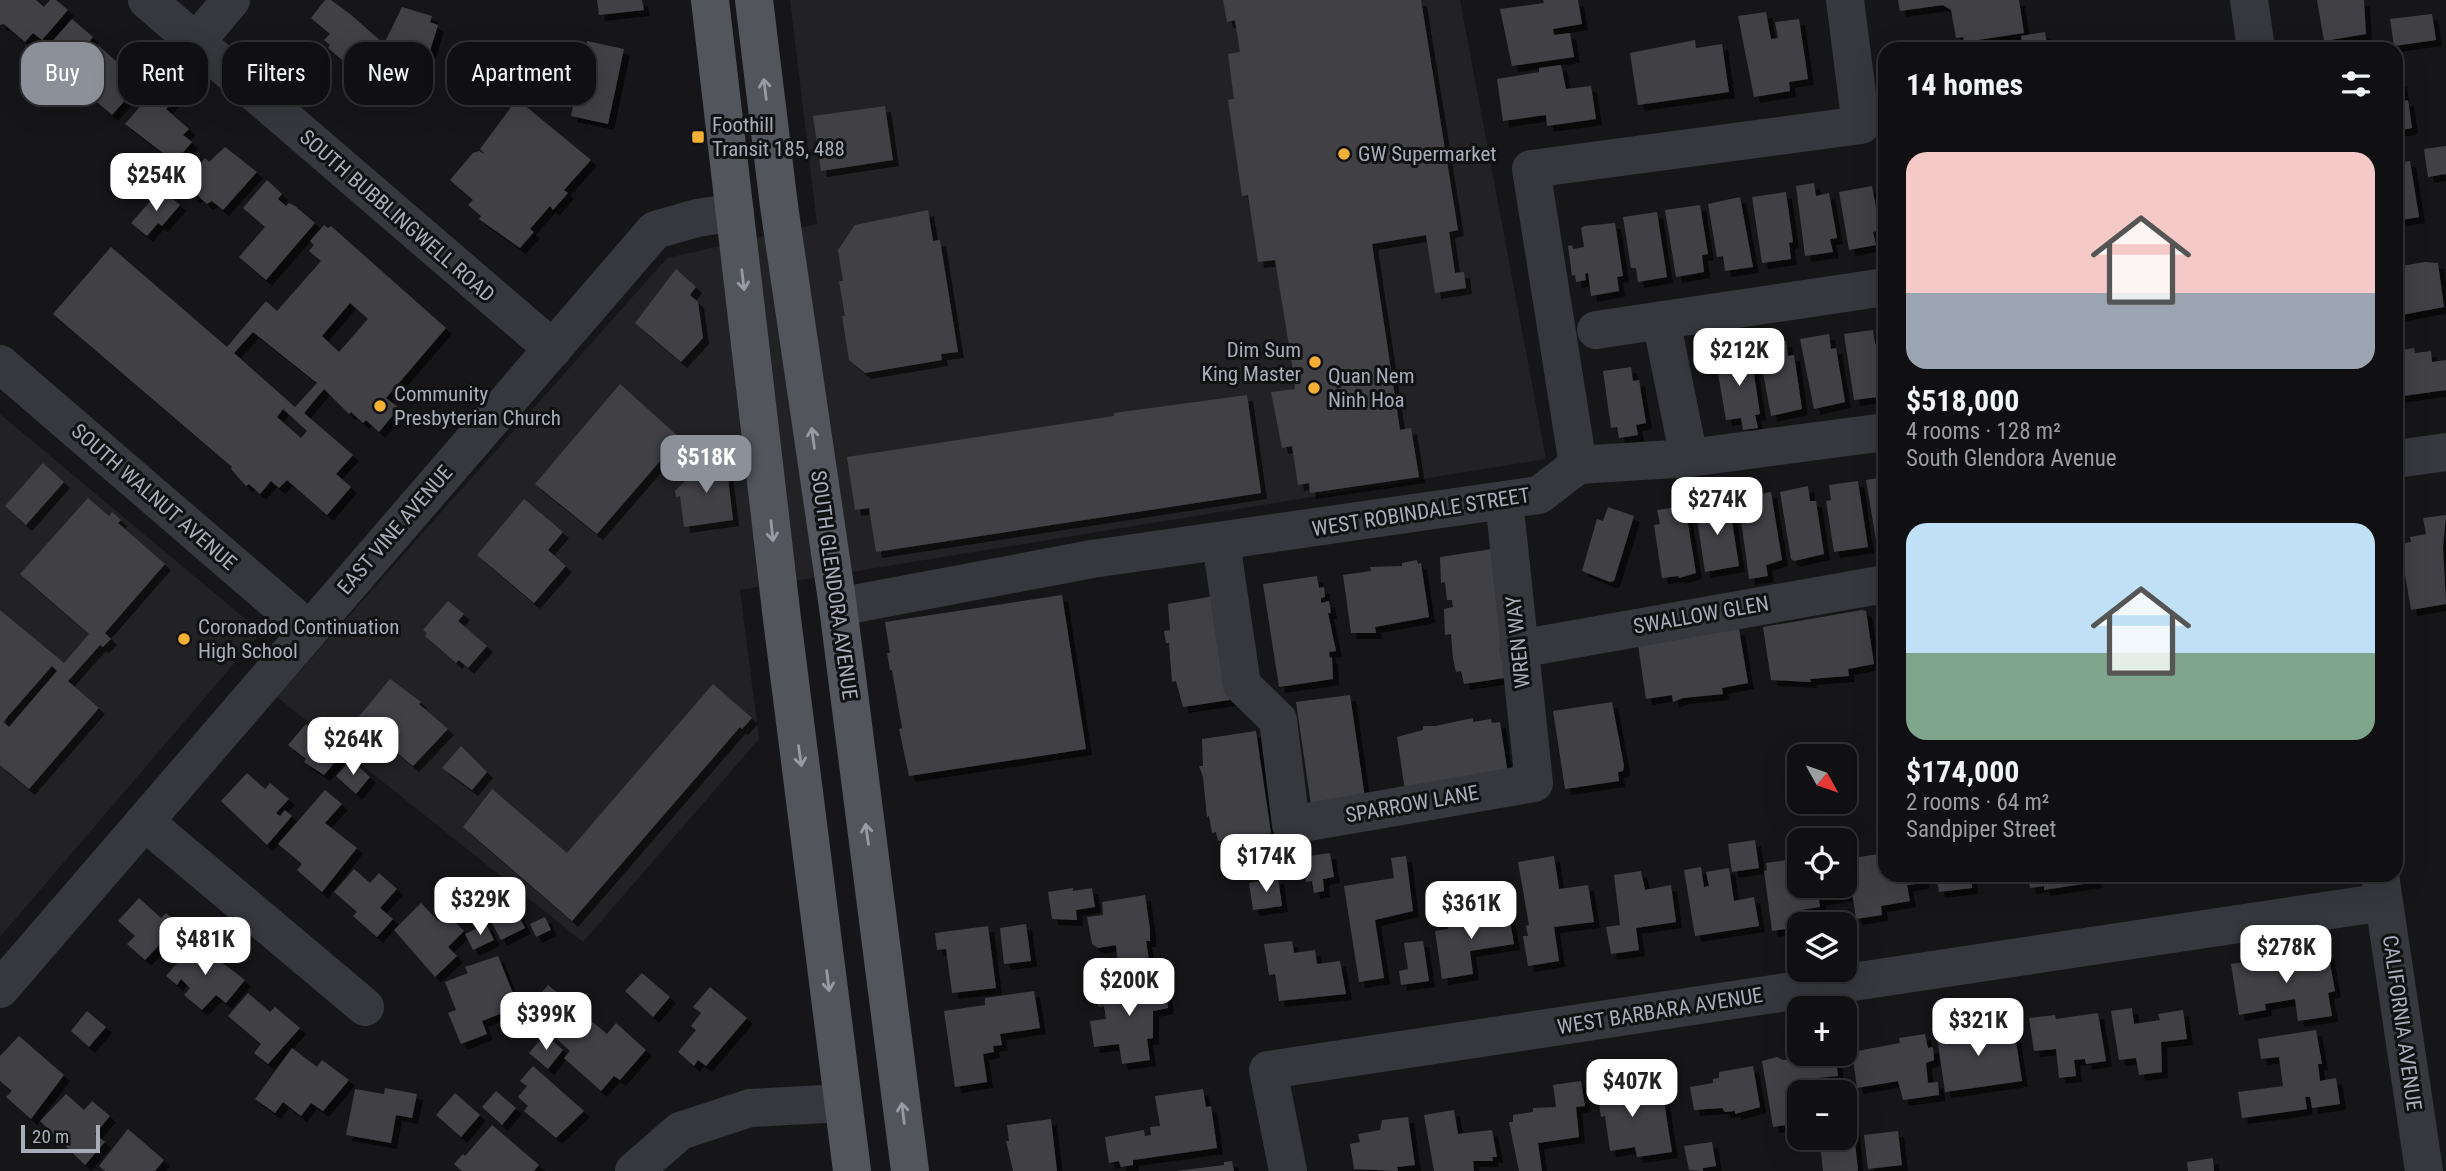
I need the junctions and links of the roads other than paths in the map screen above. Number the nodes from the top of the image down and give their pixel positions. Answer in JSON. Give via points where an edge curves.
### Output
{"nodes":[{"id":1,"x":147,"y":0,"type":"edge"},
{"id":2,"x":231,"y":0,"type":"edge"},
{"id":3,"x":710,"y":0,"type":"edge"},
{"id":4,"x":754,"y":0,"type":"edge"},
{"id":5,"x":1845,"y":0,"type":"edge"},
{"id":6,"x":2249,"y":0,"type":"edge"},
{"id":7,"x":194,"y":42,"type":"edge"},
{"id":8,"x":196,"y":42,"type":"edge"},
{"id":9,"x":2255,"y":42,"type":"edge"},
{"id":10,"x":208,"y":54,"type":"edge"},
{"id":11,"x":735,"y":212,"type":"junction"},
{"id":12,"x":1878,"y":288,"type":"edge"},
{"id":13,"x":1661,"y":320,"type":"junction"},
{"id":14,"x":1597,"y":330,"type":"dead end"},
{"id":15,"x":553,"y":349,"type":"junction"},
{"id":16,"x":0,"y":364,"type":"edge"},
{"id":17,"x":1878,"y":433,"type":"edge"},
{"id":18,"x":2446,"y":452,"type":"edge"},
{"id":19,"x":1689,"y":458,"type":"junction"},
{"id":20,"x":2403,"y":458,"type":"edge"},
{"id":21,"x":1578,"y":465,"type":"junction"},
{"id":22,"x":1504,"y":500,"type":"junction"},
{"id":23,"x":1221,"y":542,"type":"junction"},
{"id":24,"x":1878,"y":585,"type":"edge"},
{"id":25,"x":838,"y":607,"type":"junction"},
{"id":26,"x":309,"y":630,"type":"junction"},
{"id":27,"x":1518,"y":649,"type":"junction"},
{"id":28,"x":1534,"y":783,"type":"joint"},
{"id":29,"x":145,"y":822,"type":"junction"},
{"id":30,"x":2382,"y":888,"type":"edge"},
{"id":31,"x":876,"y":901,"type":"junction"},
{"id":32,"x":820,"y":913,"type":"junction"},
{"id":33,"x":0,"y":989,"type":"edge"},
{"id":34,"x":365,"y":1007,"type":"dead end"},
{"id":35,"x":843,"y":1102,"type":"junction"},
{"id":36,"x":634,"y":1171,"type":"edge"},
{"id":37,"x":852,"y":1171,"type":"edge"},
{"id":38,"x":910,"y":1171,"type":"edge"},
{"id":39,"x":1288,"y":1171,"type":"edge"},
{"id":40,"x":2424,"y":1171,"type":"edge"}],
"edges":[{"from":1,"to":7,"type":"street","name":"SOUTH BUBBLINGWELL ROAD"},
{"from":2,"to":8,"type":"street"},
{"from":3,"to":11,"type":"main road"},
{"from":25,"to":4,"type":"main road","name":"SOUTH GLENDORA AVENUE","one_way":true},
{"from":5,"to":21,"type":"street","via":[[1861,125],[1531,169]]},
{"from":6,"to":9,"type":"street"},
{"from":10,"to":15,"type":"street","name":"SOUTH BUBBLINGWELL ROAD"},
{"from":11,"to":15,"type":"street","name":"EAST VINE AVENUE","via":[[655,230]]},
{"from":11,"to":32,"type":"main road","one_way":true},
{"from":12,"to":13,"type":"street"},
{"from":13,"to":14,"type":"street"},
{"from":13,"to":19,"type":"street"},
{"from":15,"to":26,"type":"street","name":"EAST VINE AVENUE"},
{"from":16,"to":26,"type":"street","name":"SOUTH WALNUT AVENUE"},
{"from":17,"to":19,"type":"street"},
{"from":18,"to":20,"type":"street"},
{"from":19,"to":21,"type":"street"},
{"from":21,"to":22,"type":"street","name":"WEST ROBINDALE STREET","via":[[1538,495]]},
{"from":22,"to":23,"type":"street","name":"WEST ROBINDALE STREET"},
{"from":22,"to":27,"type":"street","name":"WREN WAY"},
{"from":23,"to":25,"type":"street","name":"WEST ROBINDALE STREET","via":[[1035,569]]},
{"from":23,"to":28,"type":"street","name":"SPARROW LANE","via":[[1242,685],[1278,720],[1291,825]]},
{"from":24,"to":27,"type":"street","name":"SWALLOW GLEN"},
{"from":31,"to":25,"type":"main road","name":"SOUTH GLENDORA AVENUE","one_way":true},
{"from":26,"to":29,"type":"street","name":"EAST VINE AVENUE"},
{"from":27,"to":28,"type":"street","name":"WREN WAY"},
{"from":29,"to":33,"type":"street","name":"EAST VINE AVENUE"},
{"from":29,"to":34,"type":"street"},
{"from":30,"to":39,"type":"street","name":"WEST BARBARA AVENUE","via":[[1268,1070]]},
{"from":30,"to":40,"type":"street","name":"CALIFORNIA AVENUE"},
{"from":31,"to":32,"type":"main road"},
{"from":38,"to":31,"type":"main road","name":"SOUTH GLENDORA AVENUE","one_way":true},
{"from":32,"to":35,"type":"main road","one_way":true},
{"from":35,"to":36,"type":"street","via":[[750,1108],[680,1131]]},
{"from":35,"to":37,"type":"main road"}]}
